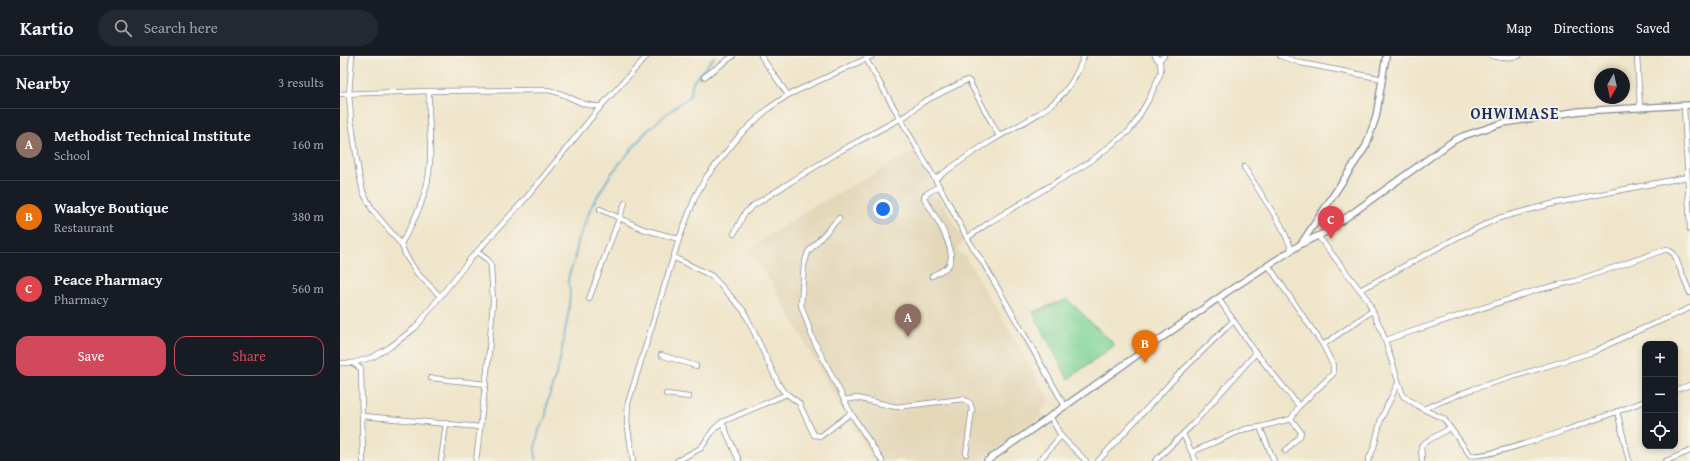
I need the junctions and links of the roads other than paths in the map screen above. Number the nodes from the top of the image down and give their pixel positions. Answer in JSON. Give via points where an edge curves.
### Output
{"nodes":[{"id":1,"x":352,"y":56,"type":"edge"},
{"id":2,"x":647,"y":56,"type":"edge"},
{"id":3,"x":732,"y":56,"type":"edge"},
{"id":4,"x":762,"y":56,"type":"edge"},
{"id":5,"x":872,"y":56,"type":"edge"},
{"id":6,"x":1084,"y":56,"type":"edge"},
{"id":7,"x":1155,"y":56,"type":"edge"},
{"id":8,"x":1164,"y":56,"type":"edge"},
{"id":9,"x":1280,"y":56,"type":"edge"},
{"id":10,"x":1386,"y":56,"type":"edge"},
{"id":11,"x":1492,"y":56,"type":"edge"},
{"id":12,"x":1519,"y":56,"type":"edge"},
{"id":13,"x":1637,"y":56,"type":"edge"},
{"id":14,"x":866,"y":59,"type":"junction"},
{"id":15,"x":1159,"y":60,"type":"junction"},
{"id":16,"x":704,"y":77,"type":"dead end"},
{"id":17,"x":1383,"y":79,"type":"junction"},
{"id":18,"x":429,"y":91,"type":"junction"},
{"id":19,"x":340,"y":94,"type":"edge"},
{"id":20,"x":349,"y":94,"type":"junction"},
{"id":21,"x":788,"y":94,"type":"junction"},
{"id":22,"x":1687,"y":105,"type":"edge"},
{"id":23,"x":601,"y":106,"type":"junction"},
{"id":24,"x":1640,"y":108,"type":"junction"},
{"id":25,"x":900,"y":118,"type":"junction"},
{"id":26,"x":999,"y":136,"type":"junction"},
{"id":27,"x":1244,"y":167,"type":"dead end"},
{"id":28,"x":1687,"y":177,"type":"junction"},
{"id":29,"x":935,"y":179,"type":"junction"},
{"id":30,"x":939,"y":186,"type":"junction"},
{"id":31,"x":625,"y":203,"type":"dead end"},
{"id":32,"x":600,"y":209,"type":"dead end"},
{"id":33,"x":1324,"y":212,"type":"junction"},
{"id":34,"x":1689,"y":212,"type":"edge"},
{"id":35,"x":618,"y":218,"type":"junction"},
{"id":36,"x":839,"y":218,"type":"dead end"},
{"id":37,"x":1340,"y":222,"type":"junction"},
{"id":38,"x":1690,"y":229,"type":"edge"},
{"id":39,"x":734,"y":234,"type":"dead end"},
{"id":40,"x":1318,"y":236,"type":"junction"},
{"id":41,"x":967,"y":238,"type":"junction"},
{"id":42,"x":679,"y":239,"type":"junction"},
{"id":43,"x":401,"y":244,"type":"junction"},
{"id":44,"x":1301,"y":244,"type":"junction"},
{"id":45,"x":1292,"y":250,"type":"junction"},
{"id":46,"x":476,"y":252,"type":"junction"},
{"id":47,"x":673,"y":257,"type":"junction"},
{"id":48,"x":1268,"y":265,"type":"junction"},
{"id":49,"x":932,"y":276,"type":"dead end"},
{"id":50,"x":1360,"y":290,"type":"junction"},
{"id":51,"x":1690,"y":293,"type":"edge"},
{"id":52,"x":440,"y":296,"type":"junction"},
{"id":53,"x":1218,"y":298,"type":"junction"},
{"id":54,"x":589,"y":299,"type":"dead end"},
{"id":55,"x":1690,"y":308,"type":"edge"},
{"id":56,"x":1372,"y":311,"type":"junction"},
{"id":57,"x":1234,"y":321,"type":"junction"},
{"id":58,"x":1386,"y":340,"type":"junction"},
{"id":59,"x":1323,"y":345,"type":"junction"},
{"id":60,"x":1256,"y":353,"type":"junction"},
{"id":61,"x":661,"y":355,"type":"dead end"},
{"id":62,"x":340,"y":363,"type":"edge"},
{"id":63,"x":354,"y":363,"type":"junction"},
{"id":64,"x":696,"y":366,"type":"dead end"},
{"id":65,"x":431,"y":378,"type":"dead end"},
{"id":66,"x":1398,"y":383,"type":"junction"},
{"id":67,"x":486,"y":384,"type":"junction"},
{"id":68,"x":1690,"y":385,"type":"edge"},
{"id":69,"x":1678,"y":389,"type":"edge"},
{"id":70,"x":666,"y":394,"type":"dead end"},
{"id":71,"x":787,"y":394,"type":"junction"},
{"id":72,"x":689,"y":397,"type":"dead end"},
{"id":73,"x":844,"y":400,"type":"junction"},
{"id":74,"x":1642,"y":402,"type":"edge"},
{"id":75,"x":1065,"y":406,"type":"junction"},
{"id":76,"x":1299,"y":406,"type":"junction"},
{"id":77,"x":1423,"y":409,"type":"junction"},
{"id":78,"x":1617,"y":411,"type":"junction"},
{"id":79,"x":851,"y":413,"type":"junction"},
{"id":80,"x":363,"y":416,"type":"junction"},
{"id":81,"x":1050,"y":416,"type":"junction"},
{"id":82,"x":1291,"y":419,"type":"junction"},
{"id":83,"x":722,"y":422,"type":"junction"},
{"id":84,"x":446,"y":423,"type":"junction"},
{"id":85,"x":480,"y":427,"type":"junction"},
{"id":86,"x":1260,"y":427,"type":"junction"},
{"id":87,"x":1450,"y":428,"type":"junction"},
{"id":88,"x":1183,"y":434,"type":"junction"},
{"id":89,"x":1061,"y":436,"type":"junction"},
{"id":90,"x":1285,"y":451,"type":"dead end"},
{"id":91,"x":1690,"y":451,"type":"edge"},
{"id":92,"x":1192,"y":452,"type":"junction"},
{"id":93,"x":966,"y":454,"type":"dead end"},
{"id":94,"x":363,"y":461,"type":"edge"},
{"id":95,"x":441,"y":461,"type":"edge"},
{"id":96,"x":476,"y":461,"type":"edge"},
{"id":97,"x":633,"y":461,"type":"edge"},
{"id":98,"x":677,"y":461,"type":"edge"},
{"id":99,"x":739,"y":461,"type":"edge"},
{"id":100,"x":882,"y":461,"type":"edge"},
{"id":101,"x":987,"y":461,"type":"edge"},
{"id":102,"x":1039,"y":461,"type":"edge"},
{"id":103,"x":1086,"y":461,"type":"edge"},
{"id":104,"x":1098,"y":461,"type":"edge"},
{"id":105,"x":1155,"y":461,"type":"edge"},
{"id":106,"x":1196,"y":461,"type":"edge"},
{"id":107,"x":1274,"y":461,"type":"edge"},
{"id":108,"x":1368,"y":461,"type":"edge"},
{"id":109,"x":1422,"y":461,"type":"edge"},
{"id":110,"x":1629,"y":461,"type":"edge"},
{"id":111,"x":1666,"y":461,"type":"edge"}],
"edges":[{"from":1,"to":20,"type":"street"},
{"from":2,"to":23,"type":"street"},
{"from":3,"to":16,"type":"street"},
{"from":4,"to":21,"type":"street"},
{"from":5,"to":14,"type":"street"},
{"from":6,"to":26,"type":"street","via":[[1067,91],[1058,100],[1041,113]]},
{"from":7,"to":15,"type":"street"},
{"from":8,"to":15,"type":"street"},
{"from":9,"to":17,"type":"street","via":[[1301,63]]},
{"from":10,"to":17,"type":"street"},
{"from":11,"to":12,"type":"street"},
{"from":13,"to":24,"type":"street"},
{"from":14,"to":21,"type":"street"},
{"from":14,"to":25,"type":"street"},
{"from":15,"to":41,"type":"street","via":[[1161,72],[1129,131],[1091,161]]},
{"from":17,"to":33,"type":"street","via":[[1376,117],[1366,146]]},
{"from":18,"to":20,"type":"street"},
{"from":18,"to":23,"type":"street","via":[[547,90],[588,106]]},
{"from":18,"to":43,"type":"street","via":[[430,162],[426,186],[417,215]]},
{"from":19,"to":20,"type":"street"},
{"from":20,"to":43,"type":"street","via":[[359,174],[364,192],[372,211]]},
{"from":21,"to":42,"type":"street","via":[[740,135],[707,176],[696,195]]},
{"from":22,"to":24,"type":"street"},
{"from":22,"to":28,"type":"street"},
{"from":23,"to":46,"type":"street","via":[[527,197]]},
{"from":24,"to":37,"type":"street","via":[[1580,110],[1503,123],[1463,136]]},
{"from":25,"to":26,"type":"street","via":[[924,102],[969,80]]},
{"from":25,"to":29,"type":"street"},
{"from":25,"to":39,"type":"street","via":[[842,150],[754,205],[744,214]]},
{"from":26,"to":29,"type":"street"},
{"from":27,"to":45,"type":"street","via":[[1281,225]]},
{"from":28,"to":34,"type":"street"},
{"from":28,"to":50,"type":"street","via":[[1551,204],[1499,218]]},
{"from":29,"to":30,"type":"street"},
{"from":30,"to":41,"type":"street"},
{"from":30,"to":49,"type":"street","via":[[924,198],[950,246],[951,260],[948,266]]},
{"from":31,"to":35,"type":"street"},
{"from":32,"to":35,"type":"street"},
{"from":33,"to":37,"type":"street"},
{"from":33,"to":44,"type":"street"},
{"from":34,"to":38,"type":"street"},
{"from":35,"to":42,"type":"street","via":[[643,229]]},
{"from":35,"to":54,"type":"street"},
{"from":36,"to":73,"type":"street","via":[[808,252],[804,265],[801,305],[813,338]]},
{"from":37,"to":40,"type":"street"},
{"from":40,"to":44,"type":"street"},
{"from":40,"to":50,"type":"street"},
{"from":41,"to":75,"type":"street"},
{"from":42,"to":47,"type":"street"},
{"from":43,"to":52,"type":"street","via":[[418,273]]},
{"from":44,"to":45,"type":"street"},
{"from":45,"to":48,"type":"street"},
{"from":46,"to":52,"type":"street"},
{"from":46,"to":67,"type":"street","via":[[488,260],[492,273],[494,302]]},
{"from":47,"to":71,"type":"street","via":[[712,276],[744,311],[779,385]]},
{"from":47,"to":97,"type":"street","via":[[628,403],[627,422]]},
{"from":48,"to":53,"type":"street"},
{"from":48,"to":59,"type":"street"},
{"from":50,"to":56,"type":"street"},
{"from":51,"to":58,"type":"street","via":[[1674,254],[1667,250]]},
{"from":52,"to":63,"type":"street","via":[[415,328],[405,336],[373,357]]},
{"from":53,"to":57,"type":"street"},
{"from":53,"to":75,"type":"street"},
{"from":55,"to":77,"type":"street","via":[[1593,352],[1473,389]]},
{"from":56,"to":58,"type":"street"},
{"from":56,"to":59,"type":"street"},
{"from":57,"to":60,"type":"street"},
{"from":57,"to":104,"type":"street","via":[[1175,378]]},
{"from":58,"to":66,"type":"street"},
{"from":59,"to":76,"type":"street","via":[[1333,365],[1333,374]]},
{"from":60,"to":76,"type":"street"},
{"from":60,"to":88,"type":"street"},
{"from":61,"to":64,"type":"street"},
{"from":62,"to":63,"type":"street"},
{"from":63,"to":80,"type":"street","via":[[361,369]]},
{"from":65,"to":67,"type":"street"},
{"from":66,"to":77,"type":"street","via":[[1405,398]]},
{"from":66,"to":108,"type":"street","via":[[1381,419]]},
{"from":67,"to":85,"type":"street"},
{"from":68,"to":69,"type":"street"},
{"from":70,"to":72,"type":"street"},
{"from":71,"to":79,"type":"street","via":[[799,403],[816,436],[822,436]]},
{"from":71,"to":83,"type":"street"},
{"from":73,"to":79,"type":"street"},
{"from":73,"to":93,"type":"street","via":[[857,398],[896,407],[963,399],[970,403],[972,409]]},
{"from":74,"to":78,"type":"street"},
{"from":75,"to":81,"type":"street"},
{"from":76,"to":82,"type":"street"},
{"from":77,"to":87,"type":"street","via":[[1442,418]]},
{"from":78,"to":87,"type":"street","via":[[1521,445],[1480,456],[1470,455]]},
{"from":78,"to":110,"type":"street"},
{"from":79,"to":100,"type":"street"},
{"from":80,"to":84,"type":"street"},
{"from":80,"to":94,"type":"street"},
{"from":81,"to":89,"type":"street"},
{"from":81,"to":101,"type":"street"},
{"from":82,"to":86,"type":"street"},
{"from":82,"to":90,"type":"street","via":[[1301,432]]},
{"from":83,"to":98,"type":"street","via":[[701,448]]},
{"from":83,"to":99,"type":"street"},
{"from":84,"to":85,"type":"street"},
{"from":84,"to":95,"type":"street"},
{"from":85,"to":96,"type":"street"},
{"from":86,"to":92,"type":"street","via":[[1240,431]]},
{"from":86,"to":107,"type":"street"},
{"from":87,"to":109,"type":"street","via":[[1424,442],[1421,446]]},
{"from":88,"to":92,"type":"street"},
{"from":88,"to":105,"type":"street"},
{"from":89,"to":102,"type":"street"},
{"from":89,"to":103,"type":"street"},
{"from":91,"to":111,"type":"street"},
{"from":92,"to":106,"type":"street"}]}
